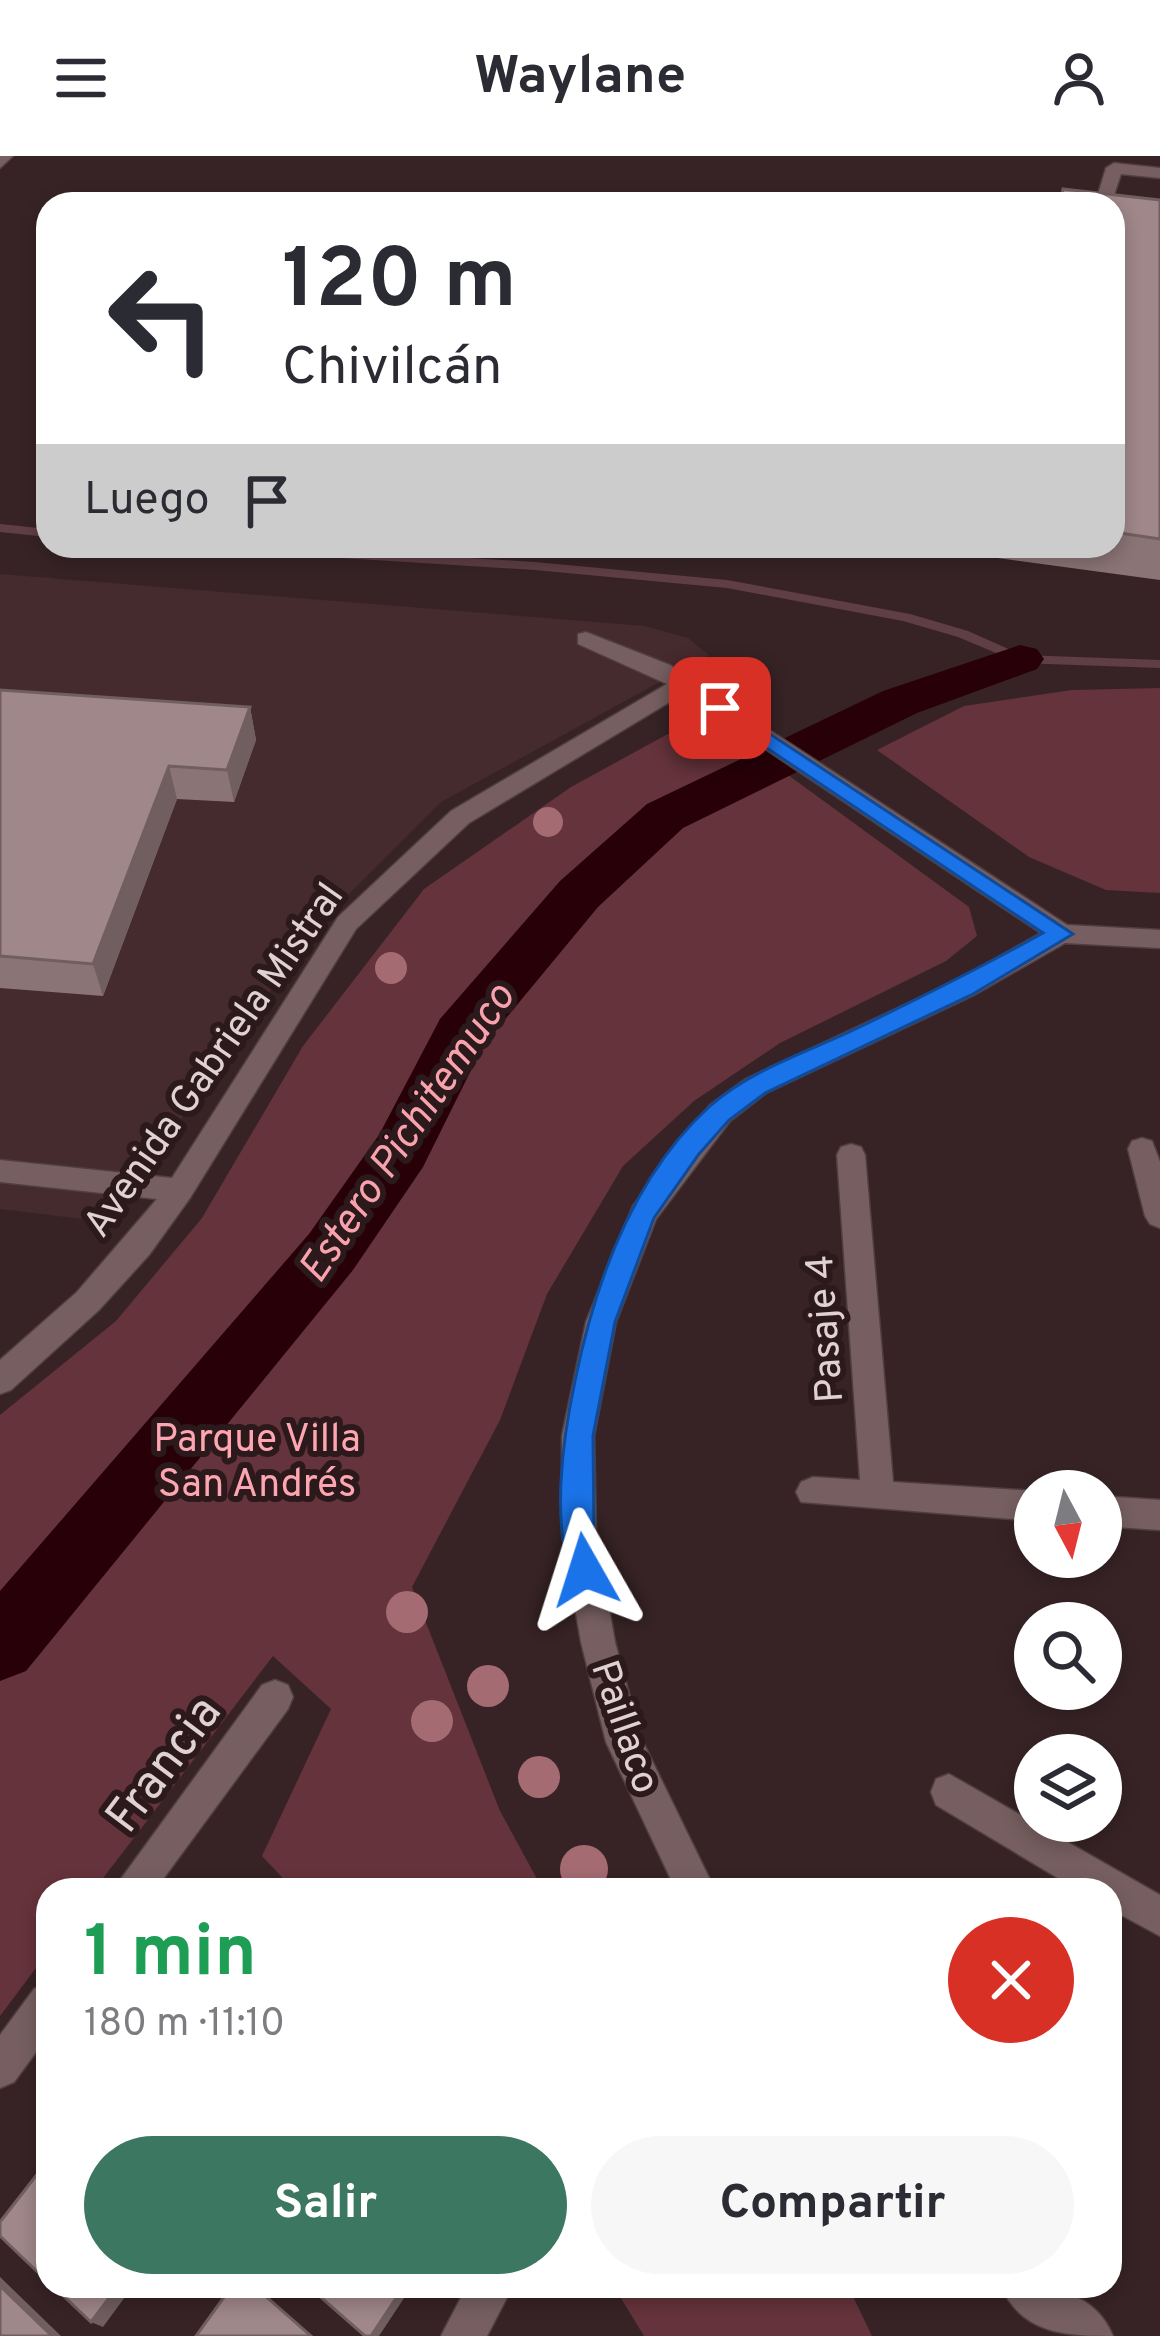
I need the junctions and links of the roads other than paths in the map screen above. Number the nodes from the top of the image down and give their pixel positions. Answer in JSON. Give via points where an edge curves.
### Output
{"nodes":[{"id":1,"x":5,"y":156,"type":"edge"},
{"id":2,"x":0,"y":164,"type":"edge"},
{"id":3,"x":1160,"y":173,"type":"edge"},
{"id":4,"x":1107,"y":192,"type":"edge"},
{"id":5,"x":586,"y":639,"type":"dead end"},
{"id":6,"x":684,"y":684,"type":"junction"},
{"id":7,"x":1061,"y":934,"type":"junction"},
{"id":8,"x":1160,"y":939,"type":"edge"},
{"id":9,"x":1142,"y":1149,"type":"dead end"},
{"id":10,"x":851,"y":1155,"type":"dead end"},
{"id":11,"x":0,"y":1171,"type":"edge"},
{"id":12,"x":180,"y":1190,"type":"junction"},
{"id":13,"x":1160,"y":1216,"type":"edge"},
{"id":14,"x":0,"y":1380,"type":"edge"},
{"id":15,"x":813,"y":1492,"type":"dead end"},
{"id":16,"x":878,"y":1496,"type":"junction"},
{"id":17,"x":1014,"y":1505,"type":"edge"},
{"id":18,"x":1122,"y":1512,"type":"edge"},
{"id":19,"x":1160,"y":1515,"type":"edge"},
{"id":20,"x":275,"y":1697,"type":"dead end"},
{"id":21,"x":949,"y":1792,"type":"dead end"},
{"id":22,"x":141,"y":1878,"type":"edge"},
{"id":23,"x":690,"y":1878,"type":"edge"},
{"id":24,"x":1094,"y":1878,"type":"edge"},
{"id":25,"x":1122,"y":1894,"type":"edge"},
{"id":26,"x":1160,"y":1917,"type":"edge"},
{"id":27,"x":36,"y":2019,"type":"edge"},
{"id":28,"x":0,"y":2068,"type":"edge"},
{"id":29,"x":484,"y":2298,"type":"edge"},
{"id":30,"x":1039,"y":2298,"type":"edge"},
{"id":31,"x":463,"y":2336,"type":"edge"},
{"id":32,"x":1091,"y":2336,"type":"edge"}],
"edges":[{"from":1,"to":2,"type":"street"},
{"from":3,"to":4,"type":"street","via":[[1114,168]]},
{"from":5,"to":6,"type":"street"},
{"from":6,"to":7,"type":"street"},
{"from":6,"to":12,"type":"street","name":"Avenida Gabriela Mistral","via":[[460,817],[347,923]]},
{"from":7,"to":8,"type":"street"},
{"from":7,"to":23,"type":"street","name":"Paillaco","via":[[756,1086],[720,1113],[643,1214],[601,1322],[578,1436],[579,1534],[624,1742]]},
{"from":9,"to":13,"type":"street"},
{"from":10,"to":16,"type":"street","name":"Pasaje 4"},
{"from":11,"to":12,"type":"street"},
{"from":12,"to":14,"type":"street","name":"Avenida Gabriela Mistral","via":[[88,1301]]},
{"from":15,"to":16,"type":"street"},
{"from":16,"to":17,"type":"street"},
{"from":18,"to":19,"type":"street"},
{"from":20,"to":22,"type":"street","name":"Francia"},
{"from":21,"to":24,"type":"street"},
{"from":25,"to":26,"type":"street"},
{"from":27,"to":28,"type":"street"},
{"from":29,"to":31,"type":"street"},
{"from":30,"to":32,"type":"street"}]}
